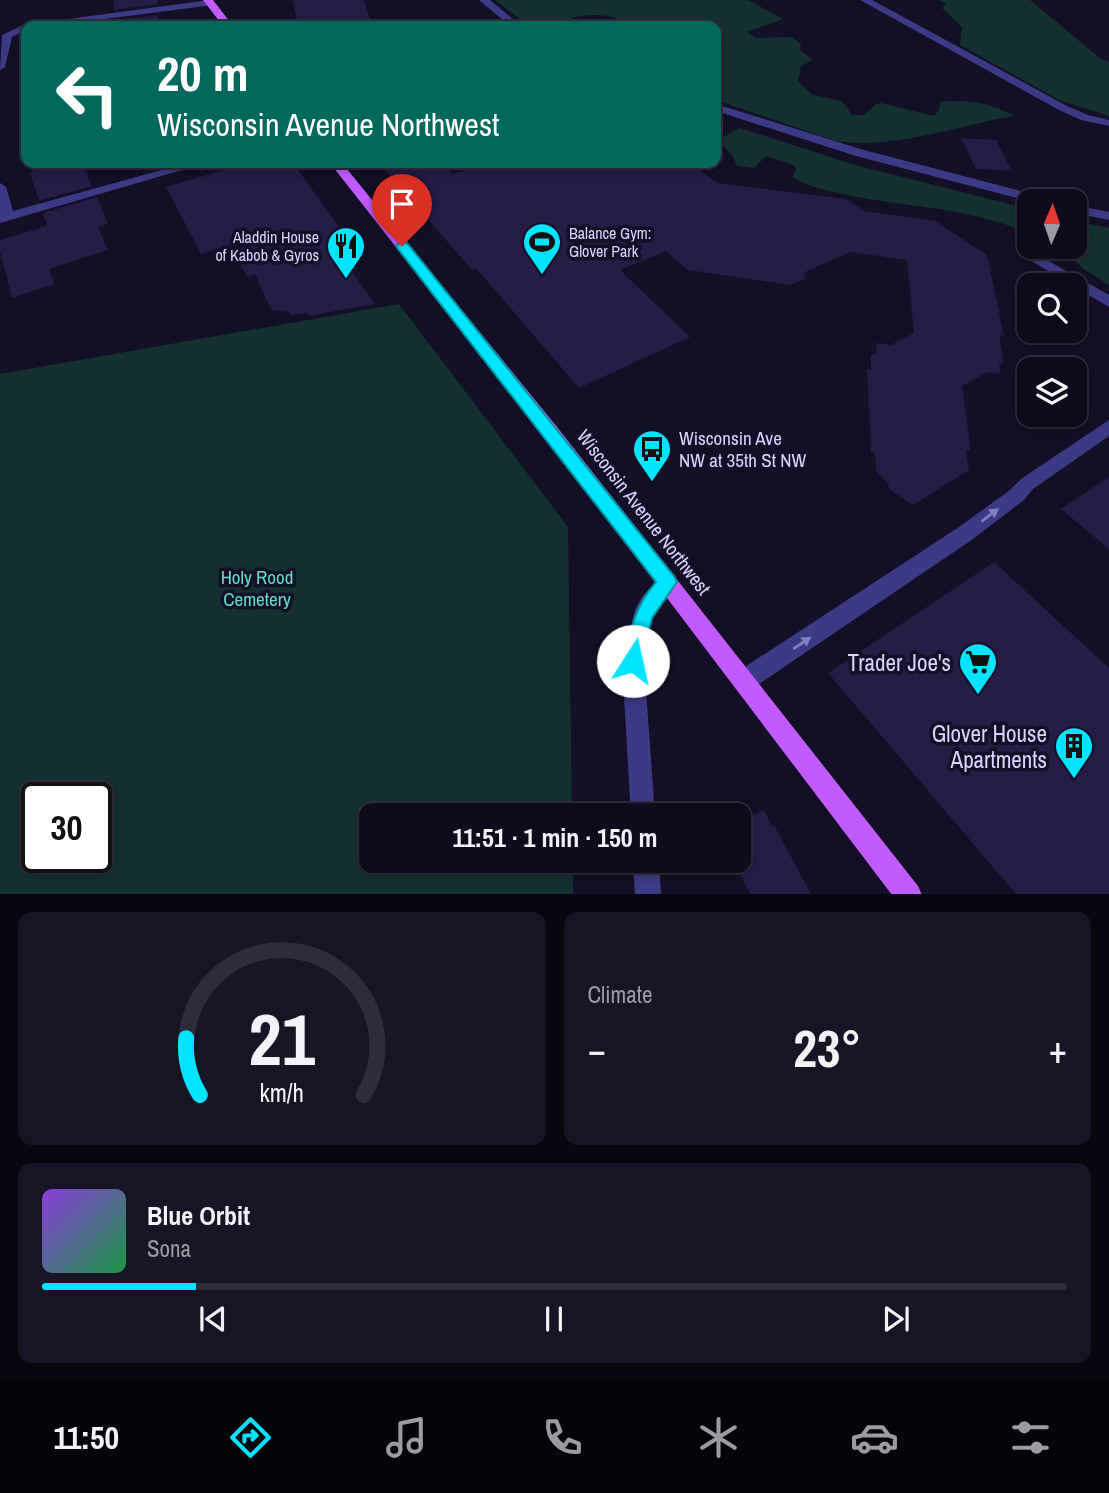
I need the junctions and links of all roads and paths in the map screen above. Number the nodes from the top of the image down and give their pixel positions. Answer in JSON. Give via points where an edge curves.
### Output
{"nodes":[{"id":1,"x":484,"y":0,"type":"edge"},
{"id":2,"x":865,"y":0,"type":"edge"},
{"id":3,"x":209,"y":2,"type":"edge"},
{"id":4,"x":73,"y":21,"type":"edge"},
{"id":5,"x":224,"y":21,"type":"edge"},
{"id":6,"x":510,"y":21,"type":"edge"},
{"id":7,"x":21,"y":29,"type":"edge"},
{"id":8,"x":0,"y":67,"type":"edge"},
{"id":9,"x":721,"y":109,"type":"edge"},
{"id":10,"x":1109,"y":123,"type":"edge"},
{"id":11,"x":182,"y":168,"type":"edge"},
{"id":12,"x":340,"y":168,"type":"edge"},
{"id":13,"x":0,"y":187,"type":"edge"},
{"id":14,"x":1017,"y":194,"type":"edge"},
{"id":15,"x":1087,"y":212,"type":"edge"},
{"id":16,"x":1109,"y":216,"type":"edge"},
{"id":17,"x":4,"y":218,"type":"edge"},
{"id":18,"x":1038,"y":259,"type":"dead end"},
{"id":19,"x":1109,"y":302,"type":"edge"},
{"id":20,"x":1109,"y":427,"type":"edge"},
{"id":21,"x":668,"y":582,"type":"junction"},
{"id":22,"x":745,"y":680,"type":"junction"},
{"id":23,"x":642,"y":803,"type":"edge"},
{"id":24,"x":647,"y":873,"type":"edge"},
{"id":25,"x":648,"y":894,"type":"edge"},
{"id":26,"x":909,"y":894,"type":"edge"}],
"edges":[{"from":1,"to":6,"type":"street"},
{"from":2,"to":10,"type":"street","via":[[1043,97],[1085,118]]},
{"from":3,"to":4,"type":"street"},
{"from":3,"to":5,"type":"main road"},
{"from":7,"to":8,"type":"street","via":[[7,35]]},
{"from":9,"to":14,"type":"street","via":[[859,153]]},
{"from":11,"to":17,"type":"street"},
{"from":12,"to":21,"type":"main road","name":"Wisconsin Avenue Northwest"},
{"from":13,"to":17,"type":"street"},
{"from":15,"to":16,"type":"street"},
{"from":18,"to":19,"type":"street"},
{"from":22,"to":20,"type":"street","one_way":true,"via":[[966,533]]},
{"from":21,"to":22,"type":"main road","name":"Wisconsin Avenue Northwest"},
{"from":21,"to":23,"type":"street","via":[[649,604],[633,661]]},
{"from":22,"to":26,"type":"main road","name":"Wisconsin Avenue Northwest"},
{"from":24,"to":25,"type":"street"}]}
